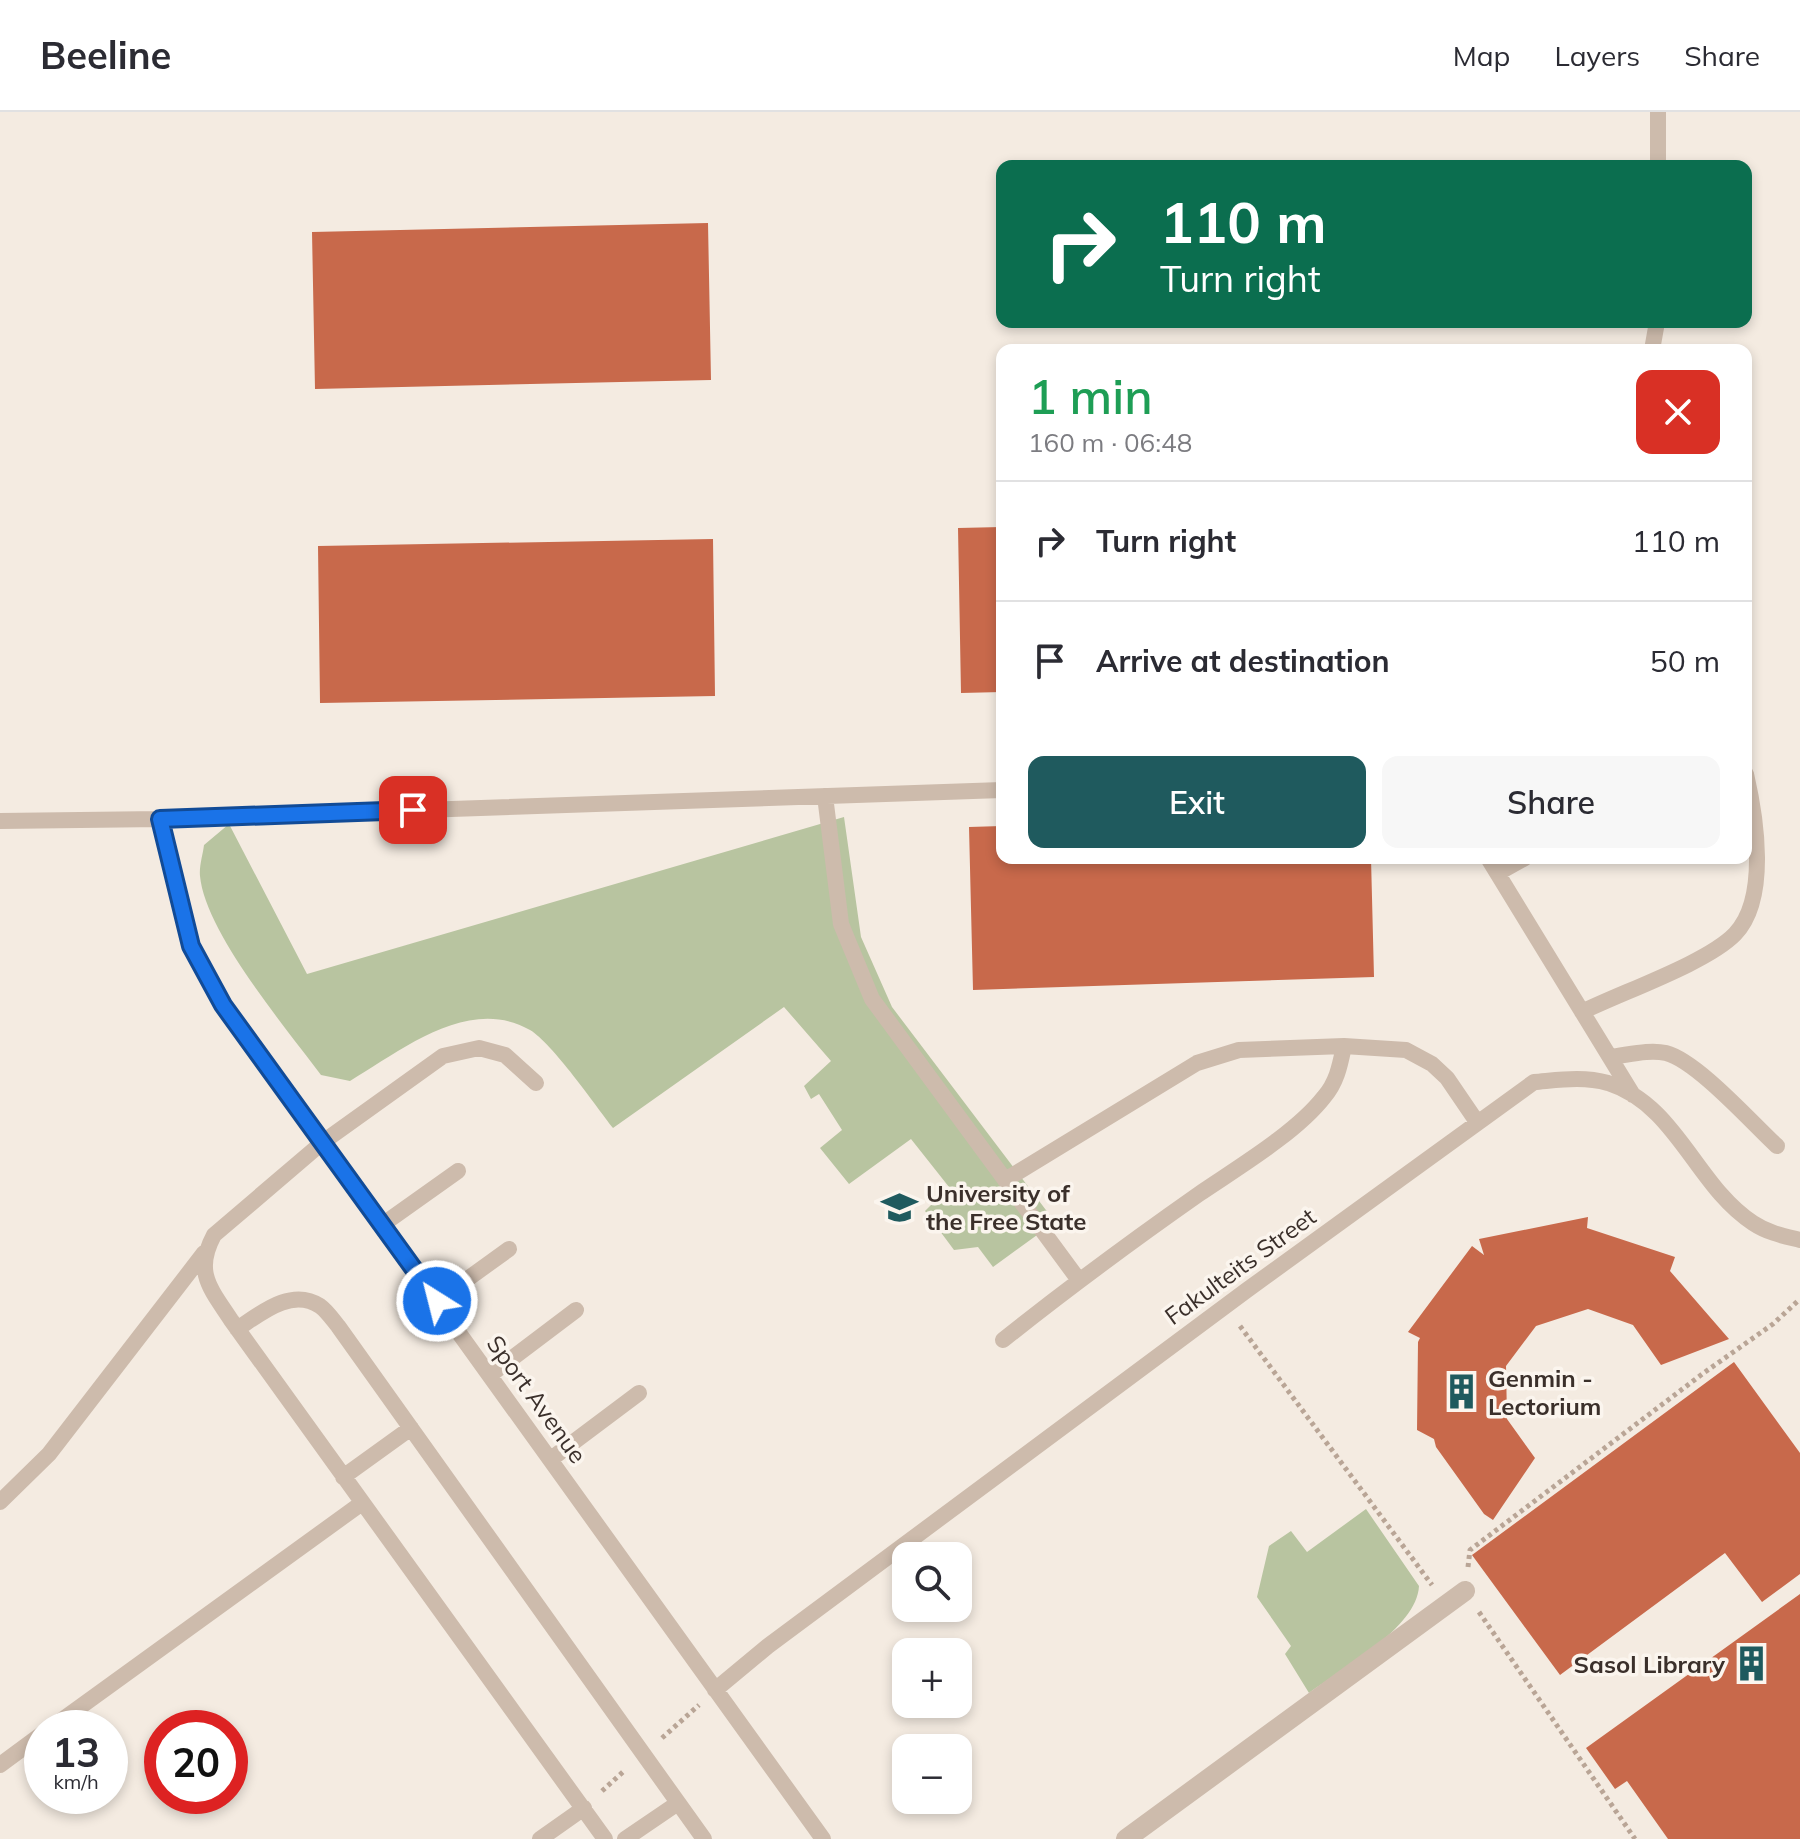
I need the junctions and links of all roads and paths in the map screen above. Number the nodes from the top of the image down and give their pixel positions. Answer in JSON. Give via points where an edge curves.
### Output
{"nodes":[{"id":1,"x":1658,"y":112,"type":"edge"},
{"id":2,"x":1658,"y":160,"type":"edge"},
{"id":3,"x":996,"y":790,"type":"edge"},
{"id":4,"x":825,"y":796,"type":"junction"},
{"id":5,"x":160,"y":819,"type":"junction"},
{"id":6,"x":0,"y":821,"type":"edge"},
{"id":7,"x":1752,"y":822,"type":"edge"},
{"id":8,"x":1492,"y":864,"type":"edge"},
{"id":9,"x":1514,"y":864,"type":"edge"},
{"id":10,"x":1498,"y":873,"type":"junction"},
{"id":11,"x":1582,"y":1012,"type":"junction"},
{"id":12,"x":1344,"y":1046,"type":"junction"},
{"id":13,"x":1610,"y":1057,"type":"junction"},
{"id":14,"x":536,"y":1083,"type":"dead end"},
{"id":15,"x":1634,"y":1096,"type":"junction"},
{"id":16,"x":1477,"y":1122,"type":"junction"},
{"id":17,"x":323,"y":1142,"type":"junction"},
{"id":18,"x":1777,"y":1146,"type":"dead end"},
{"id":19,"x":458,"y":1171,"type":"dead end"},
{"id":20,"x":1005,"y":1180,"type":"junction"},
{"id":21,"x":382,"y":1225,"type":"junction"},
{"id":22,"x":1800,"y":1240,"type":"edge"},
{"id":23,"x":509,"y":1249,"type":"dead end"},
{"id":24,"x":204,"y":1253,"type":"junction"},
{"id":25,"x":1078,"y":1279,"type":"junction"},
{"id":26,"x":1800,"y":1299,"type":"edge"},
{"id":27,"x":437,"y":1301,"type":"junction"},
{"id":28,"x":1225,"y":1306,"type":"junction"},
{"id":29,"x":576,"y":1310,"type":"dead end"},
{"id":30,"x":237,"y":1329,"type":"junction"},
{"id":31,"x":1003,"y":1340,"type":"dead end"},
{"id":32,"x":490,"y":1375,"type":"junction"},
{"id":33,"x":639,"y":1393,"type":"dead end"},
{"id":34,"x":411,"y":1428,"type":"junction"},
{"id":35,"x":551,"y":1459,"type":"junction"},
{"id":36,"x":343,"y":1477,"type":"junction"},
{"id":37,"x":0,"y":1502,"type":"edge"},
{"id":38,"x":362,"y":1503,"type":"junction"},
{"id":39,"x":1465,"y":1591,"type":"junction"},
{"id":40,"x":1447,"y":1605,"type":"junction"},
{"id":41,"x":715,"y":1690,"type":"junction"},
{"id":42,"x":76,"y":1710,"type":"edge"},
{"id":43,"x":24,"y":1747,"type":"edge"},
{"id":44,"x":0,"y":1765,"type":"edge"},
{"id":45,"x":678,"y":1803,"type":"junction"},
{"id":46,"x":584,"y":1808,"type":"junction"},
{"id":47,"x":540,"y":1839,"type":"edge"},
{"id":48,"x":605,"y":1839,"type":"edge"},
{"id":49,"x":625,"y":1839,"type":"edge"},
{"id":50,"x":704,"y":1839,"type":"edge"},
{"id":51,"x":823,"y":1839,"type":"edge"},
{"id":52,"x":1126,"y":1839,"type":"edge"},
{"id":53,"x":1635,"y":1839,"type":"edge"}],
"edges":[{"from":1,"to":2,"type":"lane"},
{"from":3,"to":4,"type":"lane"},
{"from":4,"to":5,"type":"lane"},
{"from":4,"to":20,"type":"lane","via":[[841,924],[872,999]]},
{"from":5,"to":6,"type":"lane"},
{"from":5,"to":17,"type":"lane","name":"Sport Avenue","via":[[191,946],[223,1005]]},
{"from":7,"to":11,"type":"lane","via":[[1758,871],[1750,912],[1737,933],[1713,952]]},
{"from":8,"to":10,"type":"lane"},
{"from":9,"to":10,"type":"lane"},
{"from":10,"to":11,"type":"lane"},
{"from":11,"to":13,"type":"lane"},
{"from":12,"to":16,"type":"lane","via":[[1406,1050],[1432,1064]]},
{"from":12,"to":20,"type":"lane","via":[[1215,1055]]},
{"from":12,"to":25,"type":"lane","via":[[1336,1079],[1303,1117]]},
{"from":13,"to":15,"type":"lane"},
{"from":13,"to":18,"type":"lane","via":[[1670,1054],[1694,1069]]},
{"from":14,"to":17,"type":"lane","via":[[505,1055],[479,1048],[443,1056]]},
{"from":15,"to":16,"type":"lane","name":"Fakulteits Street","via":[[1576,1078],[1534,1082]]},
{"from":15,"to":22,"type":"lane","name":"Fakulteits Street","via":[[1661,1117],[1732,1205],[1754,1223]]},
{"from":16,"to":28,"type":"lane","name":"Fakulteits Street"},
{"from":17,"to":21,"type":"lane","name":"Sport Avenue"},
{"from":17,"to":24,"type":"lane","via":[[214,1235]]},
{"from":19,"to":21,"type":"lane"},
{"from":20,"to":25,"type":"lane"},
{"from":21,"to":27,"type":"lane","name":"Sport Avenue"},
{"from":23,"to":27,"type":"lane"},
{"from":24,"to":30,"type":"lane","via":[[205,1275]]},
{"from":24,"to":37,"type":"lane","via":[[49,1454]]},
{"from":25,"to":31,"type":"lane"},
{"from":26,"to":39,"type":"path","via":[[1470,1550]]},
{"from":27,"to":32,"type":"lane","name":"Sport Avenue"},
{"from":28,"to":40,"type":"path"},
{"from":28,"to":41,"type":"lane","name":"Fakulteits Street"},
{"from":29,"to":32,"type":"lane"},
{"from":30,"to":34,"type":"lane","via":[[278,1302],[300,1300],[320,1306]]},
{"from":30,"to":36,"type":"lane"},
{"from":32,"to":35,"type":"lane","name":"Sport Avenue"},
{"from":33,"to":35,"type":"lane"},
{"from":34,"to":36,"type":"lane"},
{"from":34,"to":45,"type":"lane"},
{"from":35,"to":41,"type":"lane","name":"Sport Avenue"},
{"from":36,"to":38,"type":"lane"},
{"from":38,"to":42,"type":"lane"},
{"from":38,"to":46,"type":"lane"},
{"from":39,"to":40,"type":"street"},
{"from":39,"to":53,"type":"path"},
{"from":40,"to":52,"type":"street"},
{"from":41,"to":51,"type":"lane","name":"Sport Avenue"},
{"from":43,"to":44,"type":"lane"},
{"from":45,"to":49,"type":"lane"},
{"from":45,"to":50,"type":"lane"},
{"from":46,"to":47,"type":"lane"},
{"from":46,"to":48,"type":"lane"}]}
